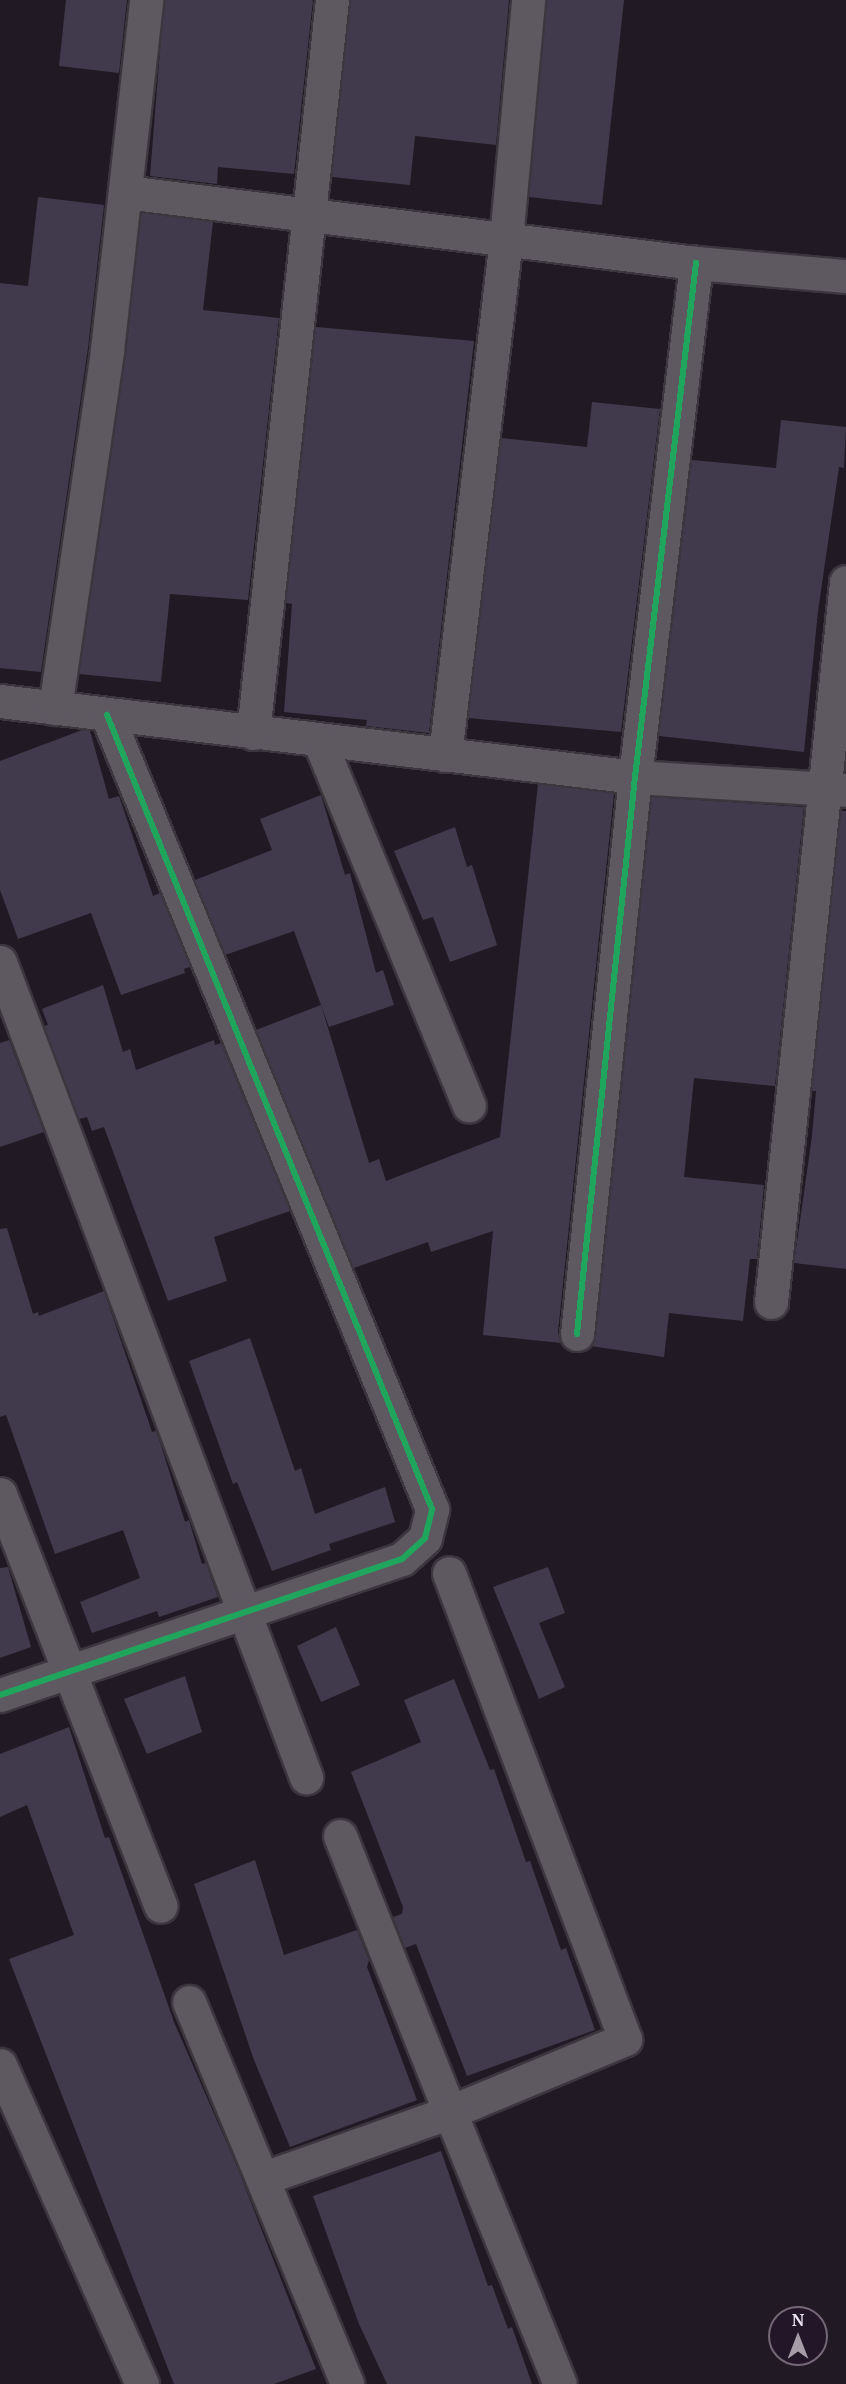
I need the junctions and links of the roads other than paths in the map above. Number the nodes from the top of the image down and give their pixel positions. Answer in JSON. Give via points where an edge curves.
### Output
{"nodes":[{"id":1,"x":146,"y":0,"type":"edge"},
{"id":2,"x":332,"y":0,"type":"edge"},
{"id":3,"x":528,"y":0,"type":"edge"},
{"id":4,"x":124,"y":192,"type":"junction"},
{"id":5,"x":310,"y":214,"type":"junction"},
{"id":6,"x":506,"y":239,"type":"junction"},
{"id":7,"x":696,"y":263,"type":"junction"},
{"id":8,"x":846,"y":276,"type":"edge"},
{"id":9,"x":846,"y":582,"type":"edge"},
{"id":10,"x":0,"y":701,"type":"edge"},
{"id":11,"x":55,"y":708,"type":"junction"},
{"id":12,"x":107,"y":715,"type":"junction"},
{"id":13,"x":253,"y":733,"type":"junction"},
{"id":14,"x":319,"y":740,"type":"junction"},
{"id":15,"x":445,"y":755,"type":"junction"},
{"id":16,"x":635,"y":777,"type":"junction"},
{"id":17,"x":835,"y":788,"type":"edge"},
{"id":18,"x":0,"y":962,"type":"edge"},
{"id":19,"x":469,"y":1105,"type":"dead end"},
{"id":20,"x":771,"y":1302,"type":"dead end"},
{"id":21,"x":577,"y":1334,"type":"dead end"},
{"id":22,"x":0,"y":1494,"type":"edge"},
{"id":23,"x":448,"y":1573,"type":"dead end"},
{"id":24,"x":245,"y":1614,"type":"junction"},
{"id":25,"x":69,"y":1672,"type":"junction"},
{"id":26,"x":0,"y":1695,"type":"edge"},
{"id":27,"x":306,"y":1777,"type":"dead end"},
{"id":28,"x":340,"y":1836,"type":"dead end"},
{"id":29,"x":160,"y":1906,"type":"dead end"},
{"id":30,"x":189,"y":2002,"type":"dead end"},
{"id":31,"x":0,"y":2065,"type":"edge"},
{"id":32,"x":450,"y":2112,"type":"junction"},
{"id":33,"x":264,"y":2178,"type":"junction"},
{"id":34,"x":142,"y":2384,"type":"edge"},
{"id":35,"x":347,"y":2384,"type":"edge"},
{"id":36,"x":560,"y":2384,"type":"edge"}],
"edges":[{"from":1,"to":4,"type":"street"},
{"from":2,"to":5,"type":"street"},
{"from":3,"to":6,"type":"street"},
{"from":4,"to":5,"type":"street"},
{"from":4,"to":11,"type":"street","via":[[107,350]]},
{"from":5,"to":6,"type":"street"},
{"from":5,"to":13,"type":"street"},
{"from":6,"to":7,"type":"street"},
{"from":6,"to":15,"type":"street"},
{"from":7,"to":8,"type":"street"},
{"from":7,"to":16,"type":"street"},
{"from":9,"to":17,"type":"street"},
{"from":10,"to":11,"type":"street"},
{"from":11,"to":12,"type":"street"},
{"from":12,"to":13,"type":"street"},
{"from":12,"to":24,"type":"street","via":[[432,1509],[425,1538],[402,1558]]},
{"from":13,"to":14,"type":"street"},
{"from":14,"to":15,"type":"street"},
{"from":14,"to":19,"type":"street"},
{"from":15,"to":16,"type":"street"},
{"from":16,"to":17,"type":"street"},
{"from":16,"to":21,"type":"street"},
{"from":17,"to":20,"type":"street"},
{"from":18,"to":24,"type":"street"},
{"from":22,"to":25,"type":"street"},
{"from":23,"to":32,"type":"street","via":[[625,2039]]},
{"from":24,"to":25,"type":"street"},
{"from":24,"to":27,"type":"street"},
{"from":25,"to":26,"type":"street"},
{"from":25,"to":29,"type":"street"},
{"from":28,"to":32,"type":"street"},
{"from":30,"to":33,"type":"street"},
{"from":31,"to":34,"type":"street"},
{"from":32,"to":33,"type":"street"},
{"from":32,"to":36,"type":"street"},
{"from":33,"to":35,"type":"street"}]}
